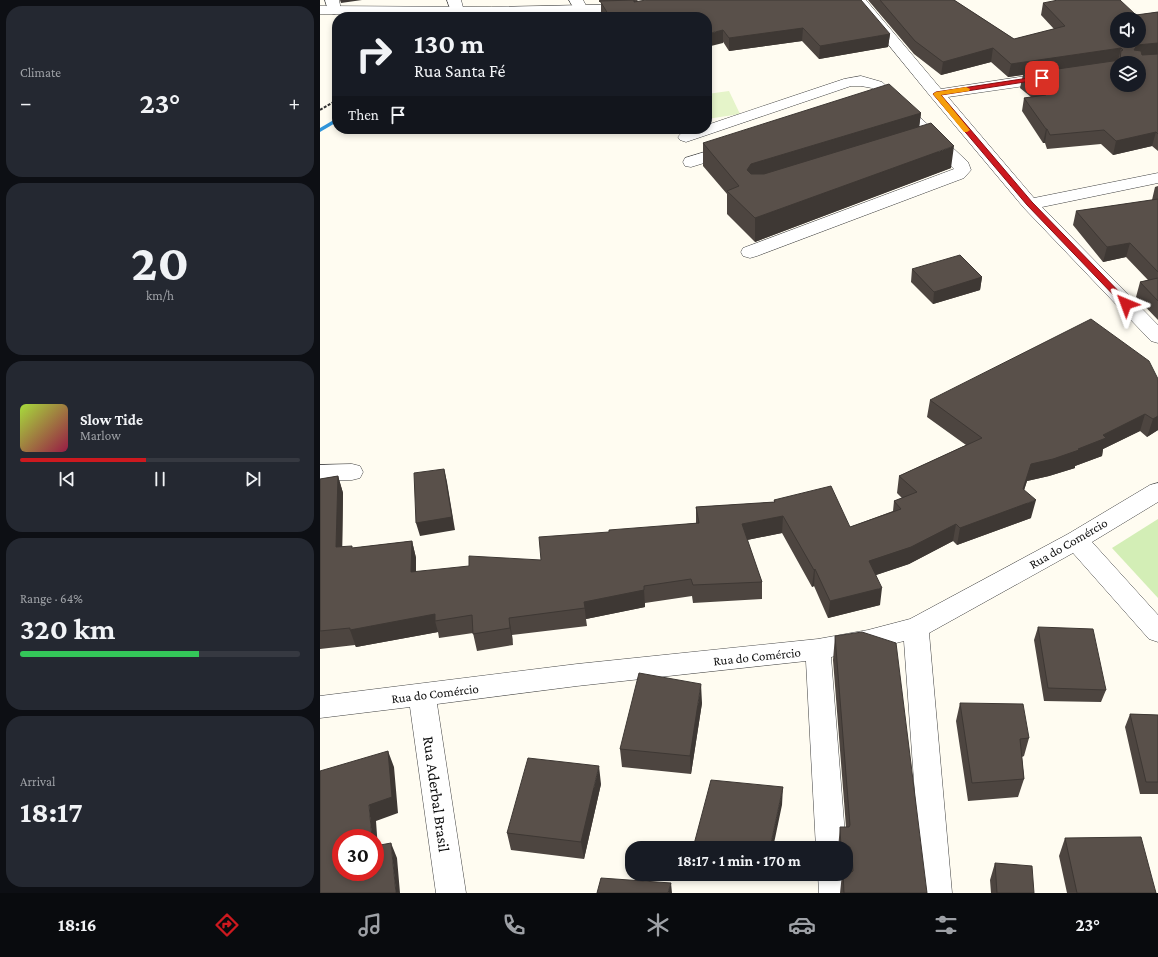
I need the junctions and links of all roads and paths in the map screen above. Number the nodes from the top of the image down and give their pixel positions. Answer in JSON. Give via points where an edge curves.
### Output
{"nodes":[{"id":1,"x":859,"y":0,"type":"edge"},
{"id":2,"x":455,"y":5,"type":"edge"},
{"id":3,"x":578,"y":5,"type":"edge"},
{"id":4,"x":329,"y":7,"type":"edge"},
{"id":5,"x":641,"y":7,"type":"edge"},
{"id":6,"x":1070,"y":74,"type":"edge"},
{"id":7,"x":936,"y":94,"type":"junction"},
{"id":8,"x":332,"y":103,"type":"edge"},
{"id":9,"x":320,"y":110,"type":"edge"},
{"id":10,"x":712,"y":128,"type":"edge"},
{"id":11,"x":695,"y":134,"type":"edge"},
{"id":12,"x":686,"y":137,"type":"dead end"},
{"id":13,"x":974,"y":139,"type":"junction"},
{"id":14,"x":937,"y":141,"type":"junction"},
{"id":15,"x":912,"y":143,"type":"edge"},
{"id":16,"x":743,"y":146,"type":"edge"},
{"id":17,"x":987,"y":154,"type":"junction"},
{"id":18,"x":956,"y":160,"type":"junction"},
{"id":19,"x":691,"y":162,"type":"dead end"},
{"id":20,"x":1158,"y":178,"type":"edge"},
{"id":21,"x":1030,"y":204,"type":"junction"},
{"id":22,"x":750,"y":252,"type":"dead end"},
{"id":23,"x":1158,"y":337,"type":"edge"},
{"id":24,"x":352,"y":472,"type":"dead end"},
{"id":25,"x":320,"y":473,"type":"edge"},
{"id":26,"x":1158,"y":491,"type":"edge"},
{"id":27,"x":1076,"y":540,"type":"junction"},
{"id":28,"x":916,"y":628,"type":"junction"},
{"id":29,"x":1158,"y":632,"type":"edge"},
{"id":30,"x":818,"y":649,"type":"junction"},
{"id":31,"x":422,"y":695,"type":"junction"},
{"id":32,"x":320,"y":707,"type":"edge"},
{"id":33,"x":831,"y":841,"type":"edge"},
{"id":34,"x":833,"y":881,"type":"edge"},
{"id":35,"x":451,"y":893,"type":"edge"},
{"id":36,"x":834,"y":893,"type":"edge"},
{"id":37,"x":937,"y":893,"type":"edge"}],
"edges":[{"from":1,"to":7,"type":"street"},
{"from":2,"to":3,"type":"street"},
{"from":2,"to":4,"type":"street"},
{"from":3,"to":5,"type":"street"},
{"from":6,"to":7,"type":"street"},
{"from":7,"to":13,"type":"street"},
{"from":8,"to":9,"type":"path"},
{"from":10,"to":14,"type":"street","via":[[849,82],[861,81],[877,85],[883,100]]},
{"from":11,"to":12,"type":"street"},
{"from":13,"to":14,"type":"street"},
{"from":13,"to":17,"type":"street"},
{"from":14,"to":15,"type":"street"},
{"from":14,"to":18,"type":"street"},
{"from":16,"to":19,"type":"street"},
{"from":17,"to":18,"type":"street"},
{"from":17,"to":21,"type":"street"},
{"from":18,"to":22,"type":"street","via":[[963,170],[958,174]]},
{"from":20,"to":21,"type":"street"},
{"from":21,"to":23,"type":"street"},
{"from":24,"to":25,"type":"street"},
{"from":26,"to":27,"type":"street","name":"Rua do Comércio"},
{"from":27,"to":28,"type":"street","name":"Rua do Comércio"},
{"from":27,"to":29,"type":"street"},
{"from":28,"to":30,"type":"street","name":"Rua do Comércio"},
{"from":28,"to":37,"type":"street"},
{"from":30,"to":31,"type":"street","name":"Rua do Comércio"},
{"from":30,"to":33,"type":"street"},
{"from":31,"to":32,"type":"street","name":"Rua do Comércio"},
{"from":31,"to":35,"type":"street","name":"Rua Aderbal Brasil"},
{"from":34,"to":36,"type":"street"}]}
